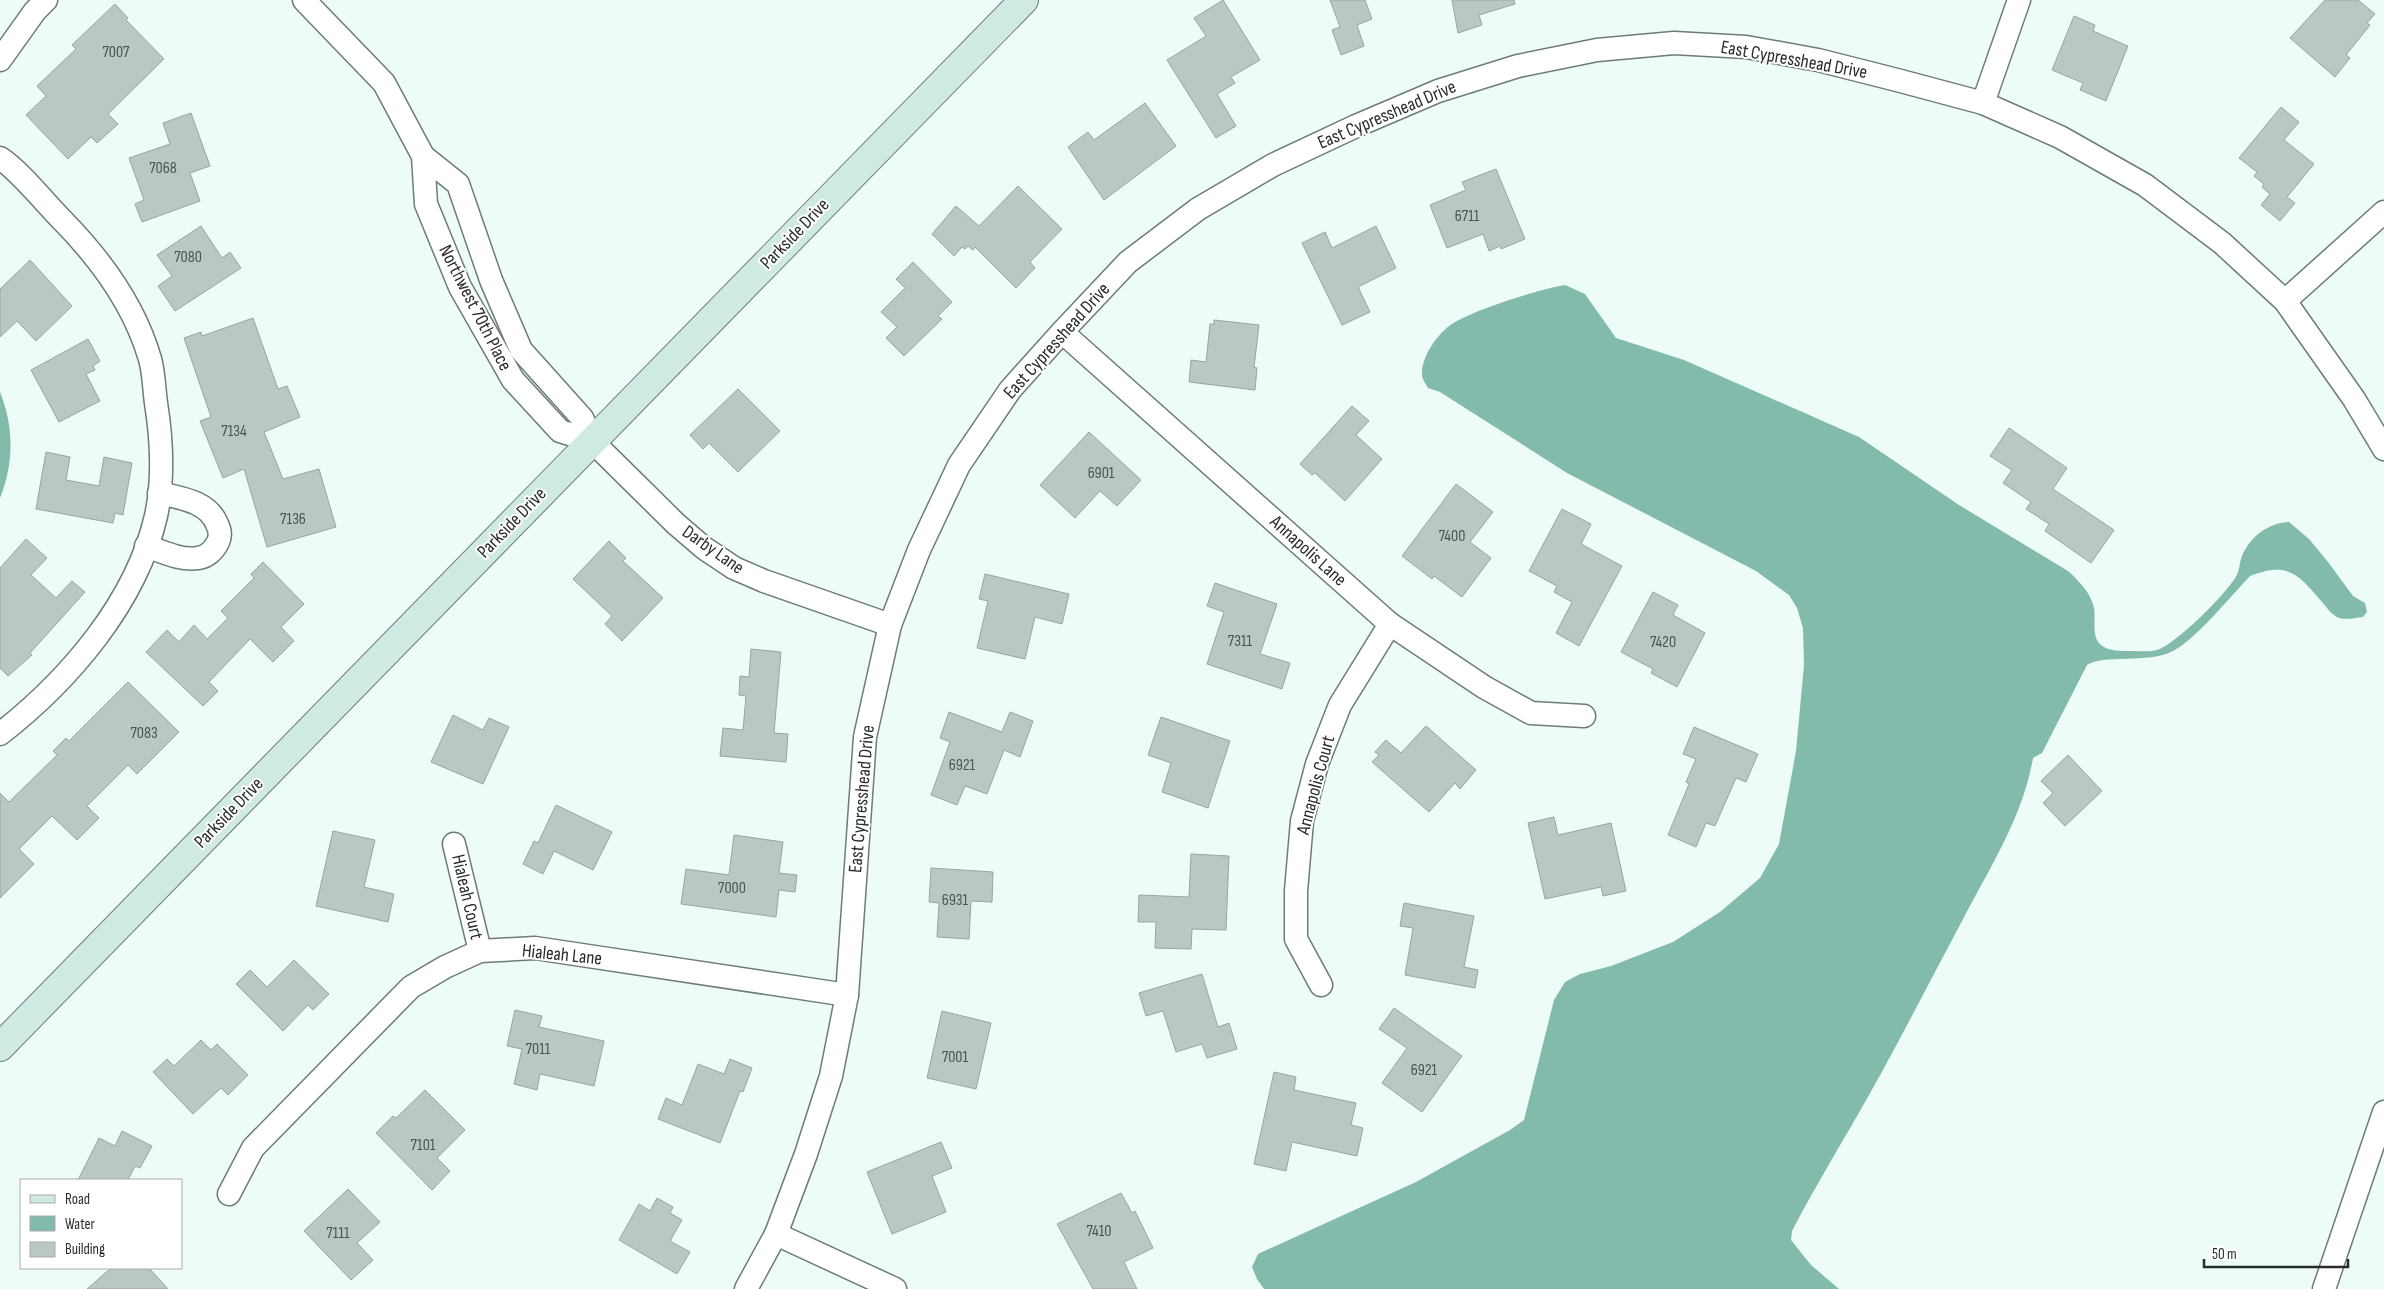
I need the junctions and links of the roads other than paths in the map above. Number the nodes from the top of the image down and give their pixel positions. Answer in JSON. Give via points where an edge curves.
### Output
{"nodes":[{"id":1,"x":46,"y":0,"type":"edge"},
{"id":2,"x":304,"y":0,"type":"edge"},
{"id":3,"x":1024,"y":0,"type":"edge"},
{"id":4,"x":2019,"y":0,"type":"edge"},
{"id":5,"x":0,"y":60,"type":"edge"},
{"id":6,"x":1983,"y":103,"type":"junction"},
{"id":7,"x":423,"y":156,"type":"junction"},
{"id":8,"x":0,"y":158,"type":"edge"},
{"id":9,"x":2384,"y":212,"type":"edge"},
{"id":10,"x":468,"y":213,"type":"junction"},
{"id":11,"x":434,"y":225,"type":"junction"},
{"id":12,"x":489,"y":273,"type":"junction"},
{"id":13,"x":460,"y":286,"type":"junction"},
{"id":14,"x":2285,"y":301,"type":"junction"},
{"id":15,"x":1062,"y":332,"type":"junction"},
{"id":16,"x":592,"y":441,"type":"junction"},
{"id":17,"x":2384,"y":449,"type":"edge"},
{"id":18,"x":159,"y":493,"type":"junction"},
{"id":19,"x":146,"y":546,"type":"junction"},
{"id":20,"x":890,"y":624,"type":"junction"},
{"id":21,"x":1390,"y":624,"type":"junction"},
{"id":22,"x":1584,"y":716,"type":"dead end"},
{"id":23,"x":0,"y":734,"type":"edge"},
{"id":24,"x":454,"y":844,"type":"dead end"},
{"id":25,"x":480,"y":951,"type":"junction"},
{"id":26,"x":1321,"y":985,"type":"dead end"},
{"id":27,"x":847,"y":995,"type":"junction"},
{"id":28,"x":0,"y":1047,"type":"edge"},
{"id":29,"x":2384,"y":1112,"type":"edge"},
{"id":30,"x":230,"y":1194,"type":"dead end"},
{"id":31,"x":776,"y":1234,"type":"junction"},
{"id":32,"x":746,"y":1289,"type":"edge"},
{"id":33,"x":895,"y":1289,"type":"edge"},
{"id":34,"x":2324,"y":1289,"type":"edge"}],
"edges":[{"from":1,"to":5,"type":"street"},
{"from":2,"to":7,"type":"street","name":"Northwest 70th Place","via":[[384,83]]},
{"from":3,"to":16,"type":"street","name":"Parkside Drive"},
{"from":4,"to":6,"type":"street"},
{"from":6,"to":14,"type":"street","name":"East Cypresshead Drive","via":[[2060,137],[2145,186],[2222,243]]},
{"from":6,"to":15,"type":"street","name":"East Cypresshead Drive","via":[[1818,60],[1746,47],[1674,43],[1597,50],[1518,66],[1438,91],[1273,165],[1198,209],[1128,262]]},
{"from":7,"to":10,"type":"street","name":"Northwest 70th Place","via":[[458,184]]},
{"from":7,"to":11,"type":"street","name":"Northwest 70th Place","via":[[426,204]]},
{"from":8,"to":18,"type":"street","via":[[89,247],[127,303],[150,359],[161,450]]},
{"from":9,"to":14,"type":"street"},
{"from":10,"to":11,"type":"street"},
{"from":10,"to":12,"type":"street","name":"Northwest 70th Place"},
{"from":11,"to":13,"type":"street","name":"Northwest 70th Place"},
{"from":12,"to":13,"type":"street"},
{"from":12,"to":16,"type":"street","name":"Northwest 70th Place","via":[[521,350],[582,418]]},
{"from":13,"to":16,"type":"street","name":"Northwest 70th Place","via":[[512,380],[560,431]]},
{"from":14,"to":17,"type":"street","name":"East Cypresshead Drive","via":[[2354,399]]},
{"from":15,"to":20,"type":"street","name":"East Cypresshead Drive","via":[[1010,390],[959,465],[919,550]]},
{"from":15,"to":21,"type":"street","name":"Annapolis Lane"},
{"from":16,"to":20,"type":"street","name":"Darby Lane","via":[[676,524],[734,568],[764,582]]},
{"from":16,"to":28,"type":"street","name":"Parkside Drive"},
{"from":18,"to":19,"type":"street","via":[[156,517]]},
{"from":18,"to":19,"type":"street","via":[[203,506],[215,518],[220,530],[219,540],[206,555],[197,559],[182,558]]},
{"from":19,"to":23,"type":"street","via":[[138,570],[108,621],[66,672]]},
{"from":20,"to":27,"type":"street","name":"East Cypresshead Drive","via":[[865,737]]},
{"from":21,"to":22,"type":"street","name":"Annapolis Lane","via":[[1484,687],[1530,713]]},
{"from":21,"to":26,"type":"street","name":"Annapolis Court","via":[[1340,704],[1317,764],[1302,821],[1296,938]]},
{"from":24,"to":25,"type":"street","name":"Hialeah Court"},
{"from":25,"to":27,"type":"street","name":"Hialeah Lane","via":[[535,948]]},
{"from":25,"to":30,"type":"street","name":"Hialeah Lane","via":[[445,966],[411,987],[253,1148]]},
{"from":27,"to":31,"type":"street","name":"East Cypresshead Drive","via":[[831,1076]]},
{"from":29,"to":34,"type":"street"},
{"from":31,"to":32,"type":"street","name":"East Cypresshead Drive"},
{"from":31,"to":33,"type":"street"}]}
